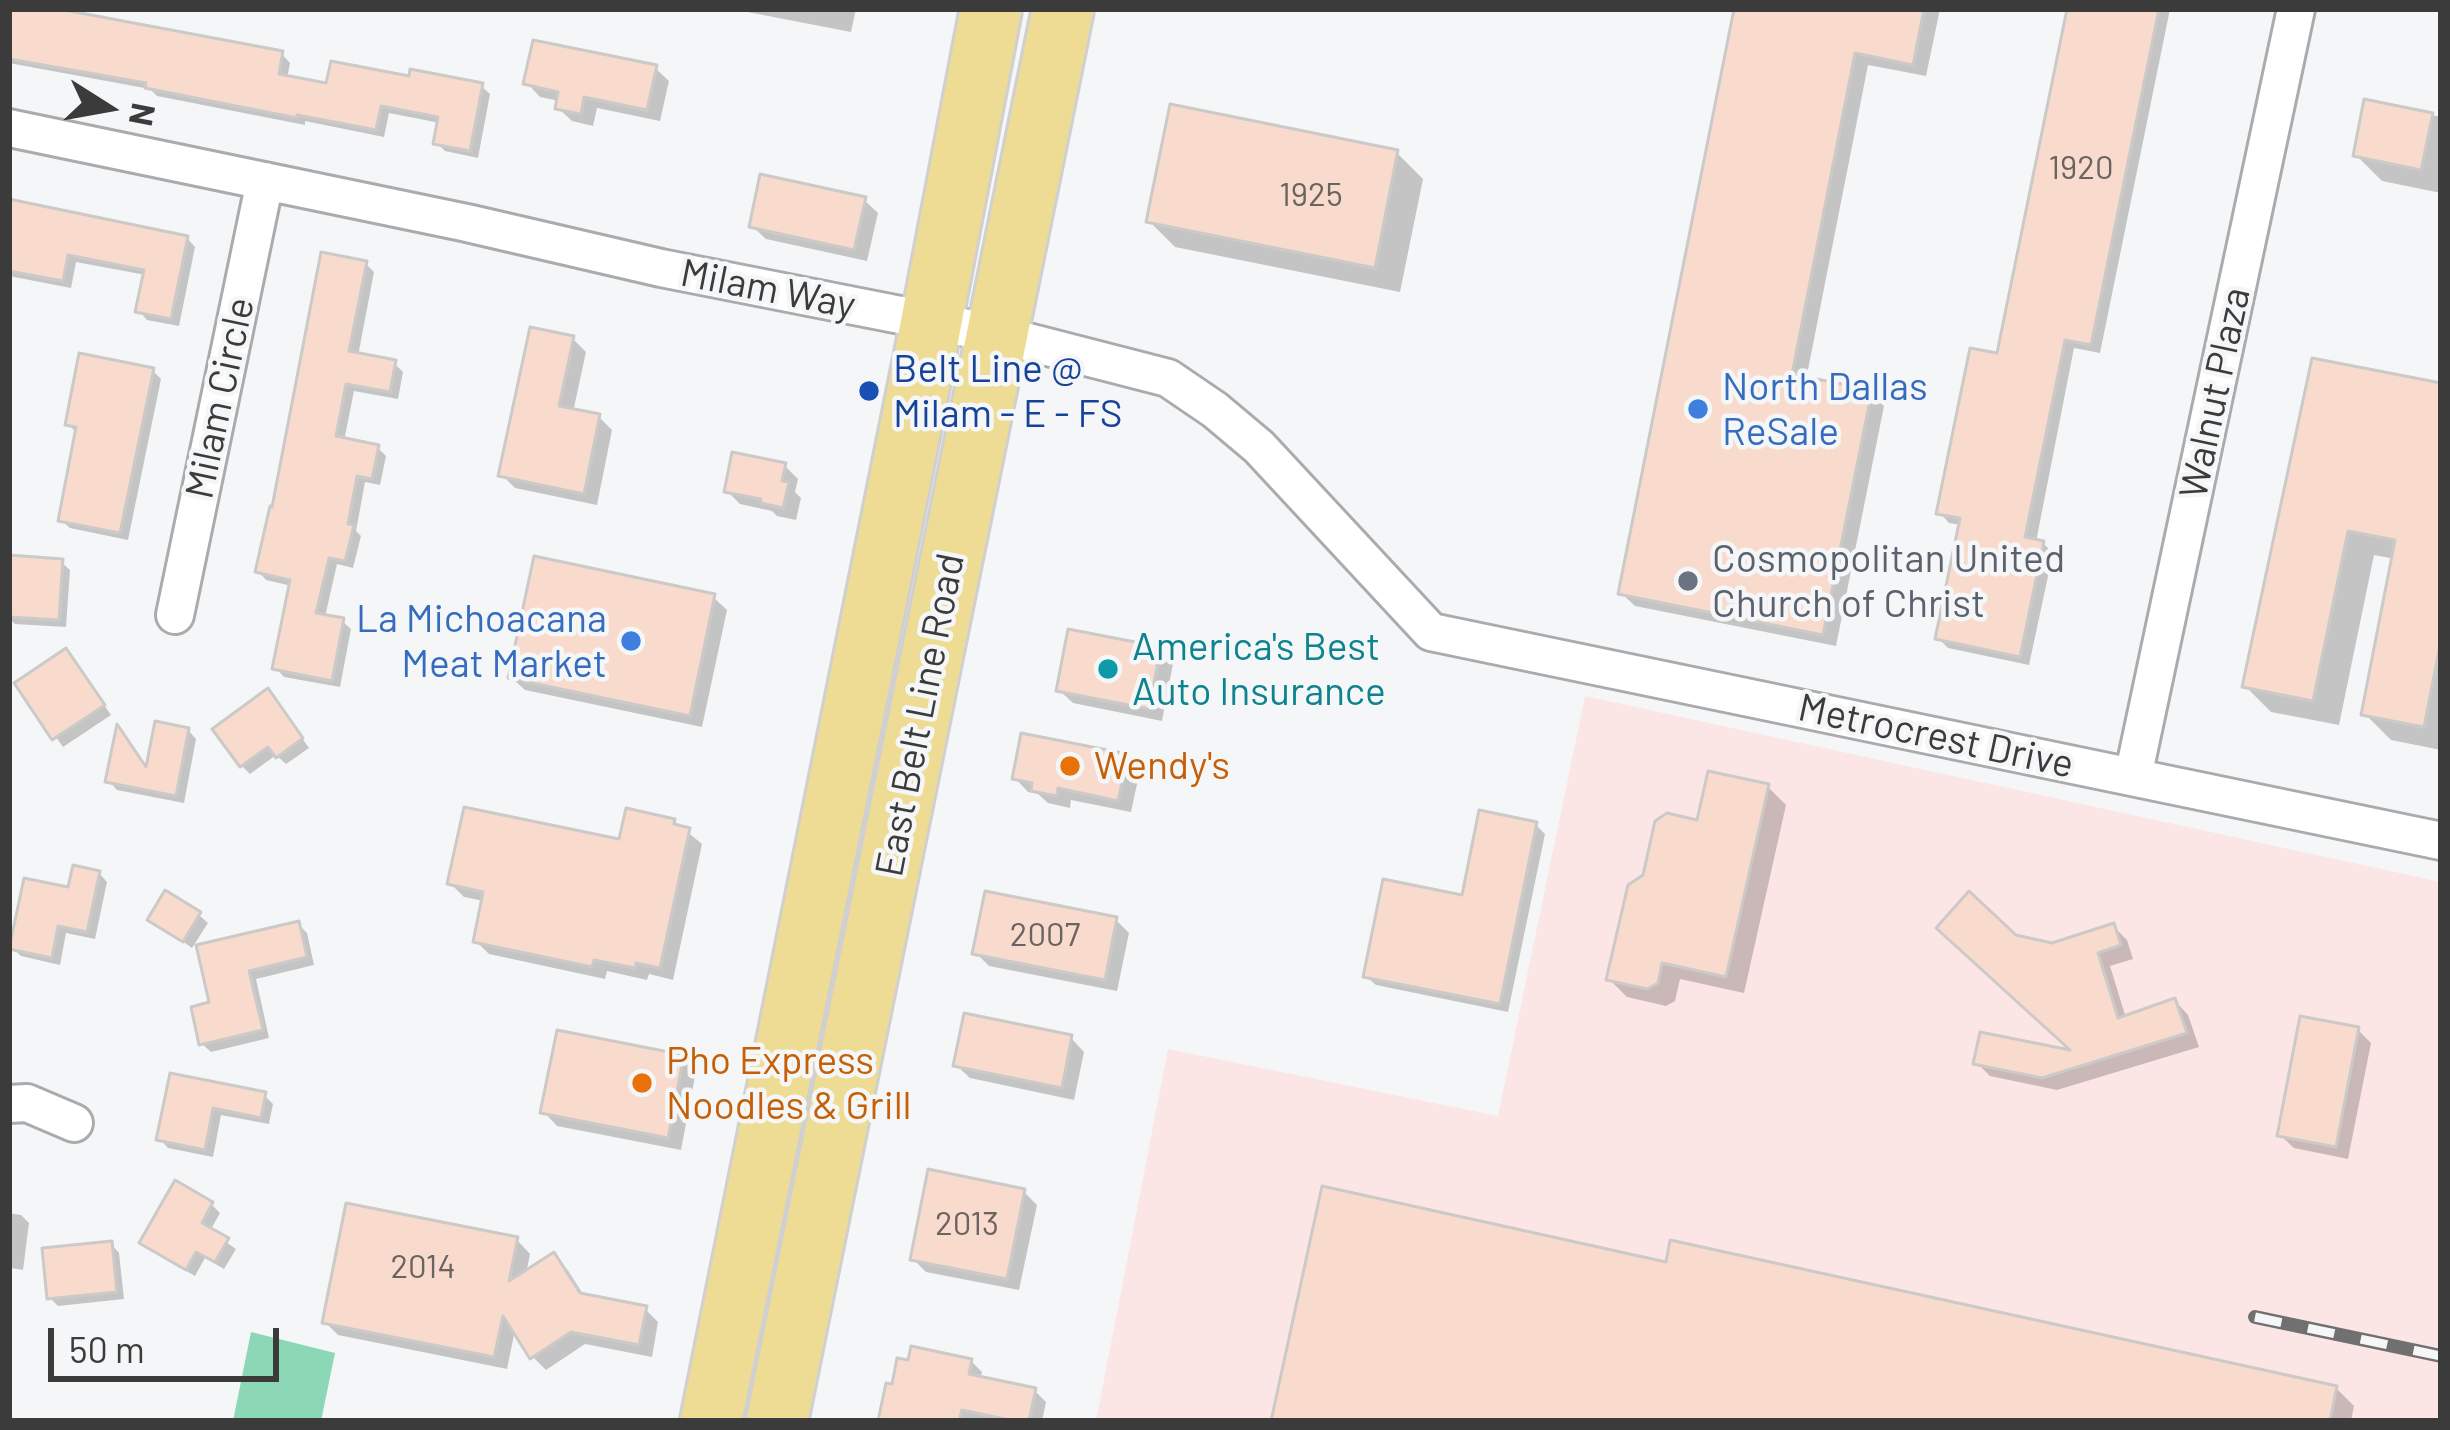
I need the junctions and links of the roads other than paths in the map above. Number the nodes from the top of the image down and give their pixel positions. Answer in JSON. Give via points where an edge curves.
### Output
{"nodes":[{"id":1,"x":991,"y":9,"type":"edge"},
{"id":2,"x":1063,"y":9,"type":"edge"},
{"id":3,"x":2296,"y":9,"type":"edge"},
{"id":4,"x":9,"y":128,"type":"edge"},
{"id":5,"x":265,"y":181,"type":"junction"},
{"id":6,"x":932,"y":320,"type":"junction"},
{"id":7,"x":998,"y":334,"type":"junction"},
{"id":8,"x":175,"y":615,"type":"dead end"},
{"id":9,"x":1430,"y":632,"type":"joint"},
{"id":10,"x":2134,"y":777,"type":"junction"},
{"id":11,"x":2441,"y":841,"type":"edge"},
{"id":12,"x":9,"y":1104,"type":"edge"},
{"id":13,"x":74,"y":1123,"type":"dead end"},
{"id":14,"x":711,"y":1421,"type":"edge"},
{"id":15,"x":777,"y":1421,"type":"edge"}],
"edges":[{"from":1,"to":6,"type":"main road","name":"East Belt Line Road"},
{"from":2,"to":7,"type":"main road","name":"East Belt Line Road"},
{"from":3,"to":10,"type":"street","name":"Walnut Plaza"},
{"from":4,"to":5,"type":"street","name":"Milam Way"},
{"from":5,"to":6,"type":"street","name":"Milam Way"},
{"from":5,"to":8,"type":"street","name":"Milam Circle"},
{"from":6,"to":7,"type":"street","name":"Milam Way"},
{"from":6,"to":14,"type":"main road","name":"East Belt Line Road"},
{"from":7,"to":9,"type":"street","name":"Milam Way","via":[[1168,378],[1199,399],[1259,447]]},
{"from":7,"to":15,"type":"main road","name":"East Belt Line Road"},
{"from":9,"to":10,"type":"street","name":"Metrocrest Drive"},
{"from":10,"to":11,"type":"street","name":"Metrocrest Drive"},
{"from":12,"to":13,"type":"street","via":[[27,1103]]}]}
